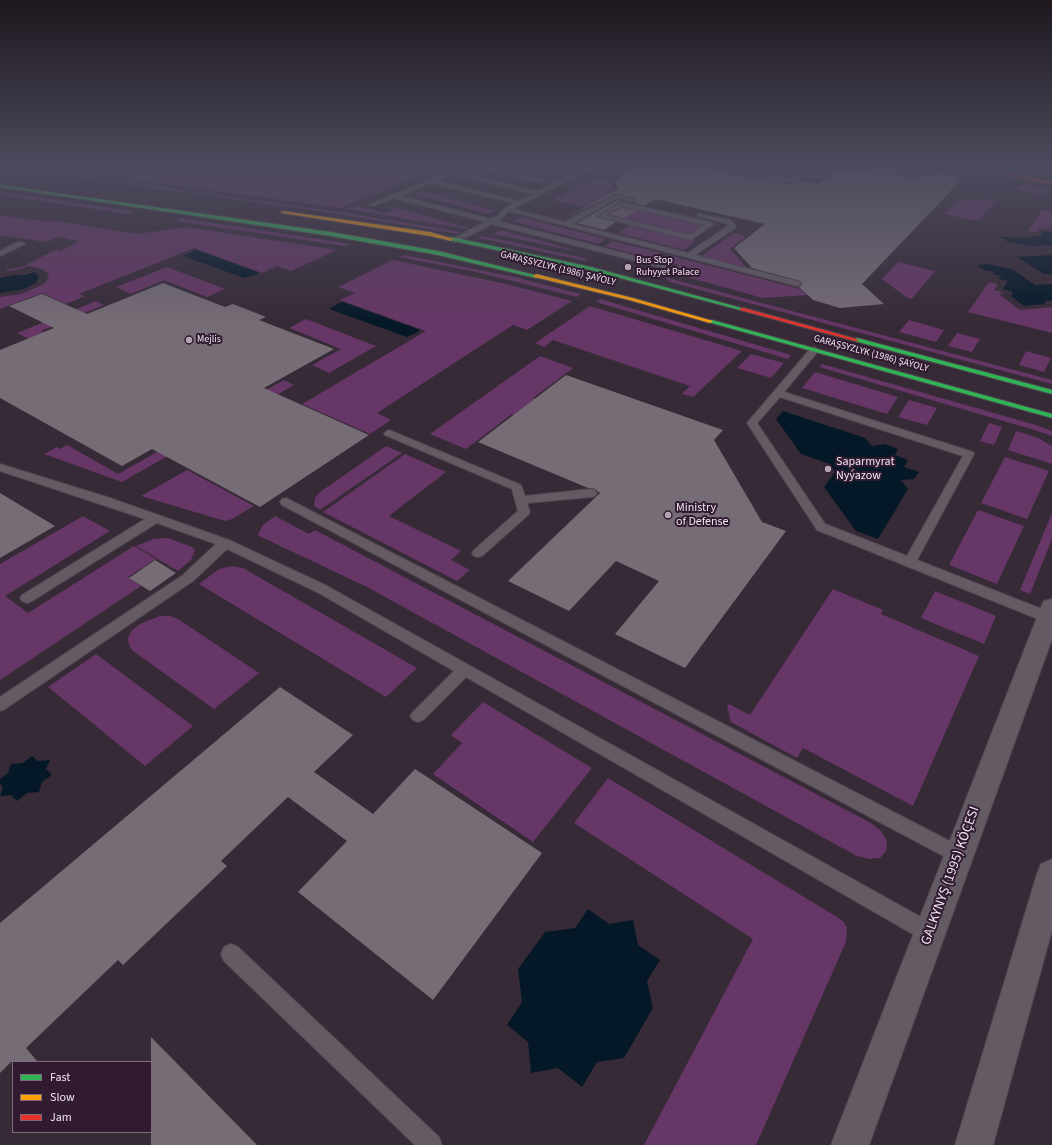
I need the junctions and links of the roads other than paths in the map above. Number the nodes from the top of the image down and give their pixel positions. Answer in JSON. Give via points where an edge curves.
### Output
{"nodes":[{"id":1,"x":231,"y":219,"type":"edge"},
{"id":2,"x":333,"y":219,"type":"edge"},
{"id":3,"x":482,"y":219,"type":"edge"},
{"id":4,"x":497,"y":219,"type":"edge"},
{"id":5,"x":551,"y":219,"type":"edge"},
{"id":6,"x":574,"y":219,"type":"edge"},
{"id":7,"x":605,"y":219,"type":"edge"},
{"id":8,"x":690,"y":219,"type":"edge"},
{"id":9,"x":721,"y":219,"type":"edge"},
{"id":10,"x":492,"y":222,"type":"junction"},
{"id":11,"x":566,"y":224,"type":"junction"},
{"id":12,"x":616,"y":228,"type":"junction"},
{"id":13,"x":457,"y":240,"type":"junction"},
{"id":14,"x":21,"y":244,"type":"dead end"},
{"id":15,"x":438,"y":253,"type":"junction"},
{"id":16,"x":0,"y":254,"type":"edge"},
{"id":17,"x":689,"y":256,"type":"junction"},
{"id":18,"x":667,"y":267,"type":"dead end"},
{"id":19,"x":626,"y":278,"type":"junction"},
{"id":20,"x":797,"y":284,"type":"dead end"},
{"id":21,"x":600,"y":291,"type":"junction"},
{"id":22,"x":808,"y":337,"type":"junction"},
{"id":23,"x":814,"y":350,"type":"junction"},
{"id":24,"x":1052,"y":392,"type":"edge"},
{"id":25,"x":778,"y":393,"type":"junction"},
{"id":26,"x":1052,"y":416,"type":"edge"},
{"id":27,"x":389,"y":433,"type":"dead end"},
{"id":28,"x":0,"y":467,"type":"edge"},
{"id":29,"x":590,"y":493,"type":"dead end"},
{"id":30,"x":521,"y":500,"type":"junction"},
{"id":31,"x":286,"y":502,"type":"dead end"},
{"id":32,"x":156,"y":518,"type":"junction"},
{"id":33,"x":225,"y":544,"type":"junction"},
{"id":34,"x":478,"y":553,"type":"dead end"},
{"id":35,"x":910,"y":562,"type":"junction"},
{"id":36,"x":27,"y":598,"type":"dead end"},
{"id":37,"x":1050,"y":612,"type":"edge"},
{"id":38,"x":465,"y":669,"type":"junction"},
{"id":39,"x":0,"y":705,"type":"edge"},
{"id":40,"x":418,"y":716,"type":"dead end"},
{"id":41,"x":959,"y":855,"type":"junction"},
{"id":42,"x":1052,"y":874,"type":"edge"},
{"id":43,"x":930,"y":933,"type":"junction"},
{"id":44,"x":231,"y":954,"type":"dead end"},
{"id":45,"x":431,"y":1145,"type":"edge"},
{"id":46,"x":850,"y":1145,"type":"edge"},
{"id":47,"x":974,"y":1145,"type":"edge"}],
"edges":[{"from":1,"to":15,"type":"main road","name":"GARAŞSYZLYK (1986) ŞAÝOLY"},
{"from":2,"to":13,"type":"main road","name":"GARAŞSYZLYK (1986) ŞAÝOLY"},
{"from":3,"to":10,"type":"lane"},
{"from":4,"to":10,"type":"lane"},
{"from":5,"to":11,"type":"lane"},
{"from":6,"to":11,"type":"lane"},
{"from":7,"to":12,"type":"lane"},
{"from":8,"to":12,"type":"lane","via":[[710,224],[690,238]]},
{"from":9,"to":17,"type":"lane","via":[[728,221],[732,226]]},
{"from":10,"to":13,"type":"lane"},
{"from":10,"to":18,"type":"lane"},
{"from":11,"to":12,"type":"lane"},
{"from":12,"to":17,"type":"lane"},
{"from":13,"to":15,"type":"main road"},
{"from":13,"to":19,"type":"main road","name":"GARAŞSYZLYK (1986) ŞAÝOLY"},
{"from":14,"to":16,"type":"lane"},
{"from":15,"to":21,"type":"main road","name":"GARAŞSYZLYK (1986) ŞAÝOLY"},
{"from":17,"to":20,"type":"lane"},
{"from":19,"to":21,"type":"main road"},
{"from":19,"to":22,"type":"main road","name":"GARAŞSYZLYK (1986) ŞAÝOLY"},
{"from":21,"to":22,"type":"main road","name":"GARAŞSYZLYK (1986) ŞAÝOLY"},
{"from":22,"to":23,"type":"main road","name":"GARAŞSYZLYK (1986) ŞAÝOLY"},
{"from":22,"to":24,"type":"main road","name":"GARAŞSYZLYK (1986) ŞAÝOLY"},
{"from":23,"to":25,"type":"lane"},
{"from":23,"to":26,"type":"main road","name":"GARAŞSYZLYK (1986) ŞAÝOLY"},
{"from":25,"to":35,"type":"lane","via":[[752,423],[821,527]]},
{"from":25,"to":35,"type":"lane","via":[[968,454]]},
{"from":27,"to":30,"type":"lane","via":[[517,487]]},
{"from":28,"to":32,"type":"lane"},
{"from":29,"to":30,"type":"lane"},
{"from":30,"to":34,"type":"lane","via":[[524,512]]},
{"from":31,"to":41,"type":"lane"},
{"from":32,"to":33,"type":"lane"},
{"from":32,"to":36,"type":"lane"},
{"from":33,"to":38,"type":"lane","via":[[322,589]]},
{"from":33,"to":39,"type":"lane","via":[[188,578]]},
{"from":35,"to":37,"type":"lane"},
{"from":37,"to":41,"type":"street","name":"GALKYNYŞ (1995) KÖÇESI"},
{"from":38,"to":40,"type":"lane"},
{"from":38,"to":43,"type":"lane"},
{"from":41,"to":43,"type":"street","name":"GALKYNYŞ (1995) KÖÇESI"},
{"from":42,"to":47,"type":"street"},
{"from":43,"to":46,"type":"street","name":"GALKYNYŞ (1995) KÖÇESI"},
{"from":44,"to":45,"type":"lane"}]}
